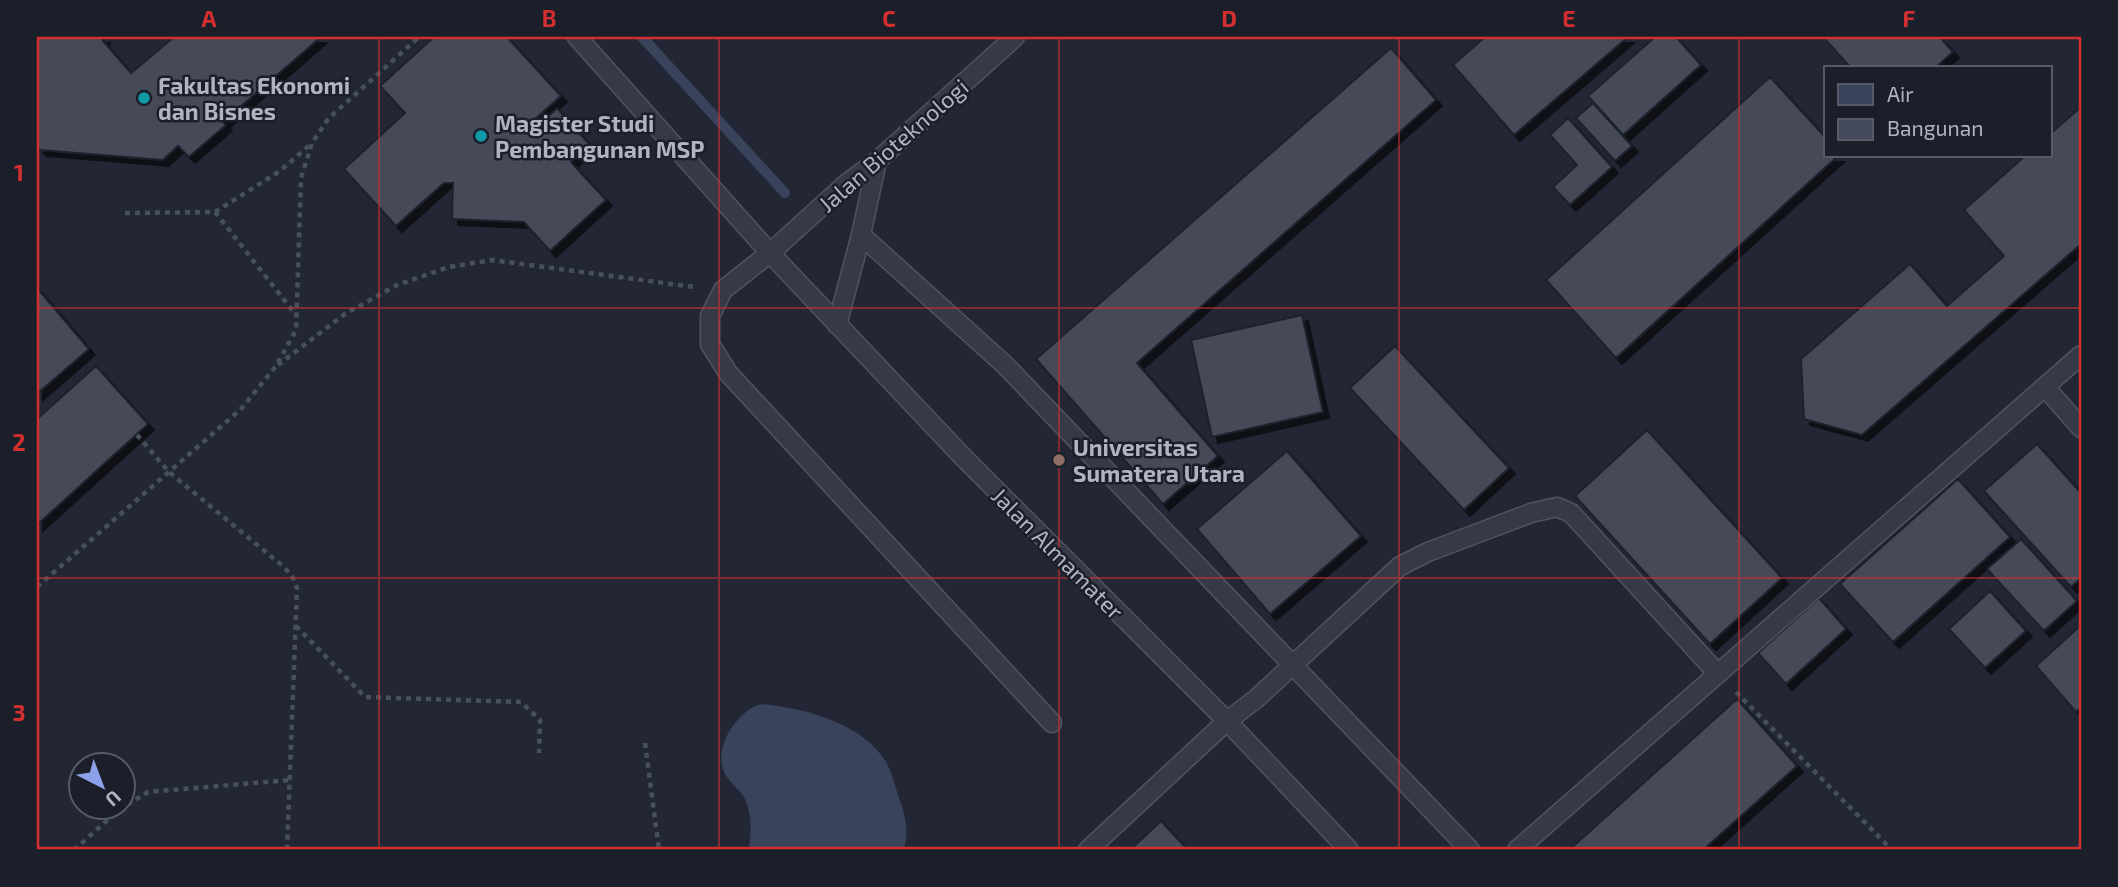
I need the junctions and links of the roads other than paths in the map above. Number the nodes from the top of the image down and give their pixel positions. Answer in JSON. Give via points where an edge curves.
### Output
{"nodes":[{"id":1,"x":577,"y":37,"type":"edge"},
{"id":2,"x":1015,"y":37,"type":"edge"},
{"id":3,"x":877,"y":161,"type":"junction"},
{"id":4,"x":861,"y":235,"type":"junction"},
{"id":5,"x":770,"y":253,"type":"junction"},
{"id":6,"x":837,"y":324,"type":"junction"},
{"id":7,"x":2081,"y":355,"type":"edge"},
{"id":8,"x":2045,"y":387,"type":"junction"},
{"id":9,"x":2081,"y":428,"type":"edge"},
{"id":10,"x":1294,"y":665,"type":"junction"},
{"id":11,"x":1718,"y":674,"type":"junction"},
{"id":12,"x":1227,"y":721,"type":"junction"},
{"id":13,"x":1052,"y":723,"type":"dead end"},
{"id":14,"x":1088,"y":850,"type":"edge"},
{"id":15,"x":1349,"y":850,"type":"edge"},
{"id":16,"x":1469,"y":850,"type":"edge"},
{"id":17,"x":1517,"y":850,"type":"edge"}],
"edges":[{"from":1,"to":5,"type":"lane","name":"Jalan Almamater"},
{"from":2,"to":3,"type":"lane","name":"Jalan Bioteknologi"},
{"from":3,"to":4,"type":"lane"},
{"from":3,"to":5,"type":"lane","name":"Jalan Bioteknologi"},
{"from":4,"to":6,"type":"lane"},
{"from":4,"to":10,"type":"lane","via":[[1005,365]]},
{"from":5,"to":6,"type":"lane","name":"Jalan Almamater"},
{"from":5,"to":13,"type":"lane","name":"Jalan Bioteknologi","via":[[723,290],[710,316],[710,344],[728,373]]},
{"from":6,"to":12,"type":"lane","name":"Jalan Almamater"},
{"from":7,"to":8,"type":"lane"},
{"from":8,"to":9,"type":"lane"},
{"from":8,"to":11,"type":"lane"},
{"from":10,"to":11,"type":"lane","via":[[1400,566],[1427,551],[1557,507],[1572,513]]},
{"from":10,"to":12,"type":"lane"},
{"from":10,"to":16,"type":"lane"},
{"from":11,"to":17,"type":"lane"},
{"from":12,"to":14,"type":"lane"},
{"from":12,"to":15,"type":"lane","name":"Jalan Almamater"}]}
